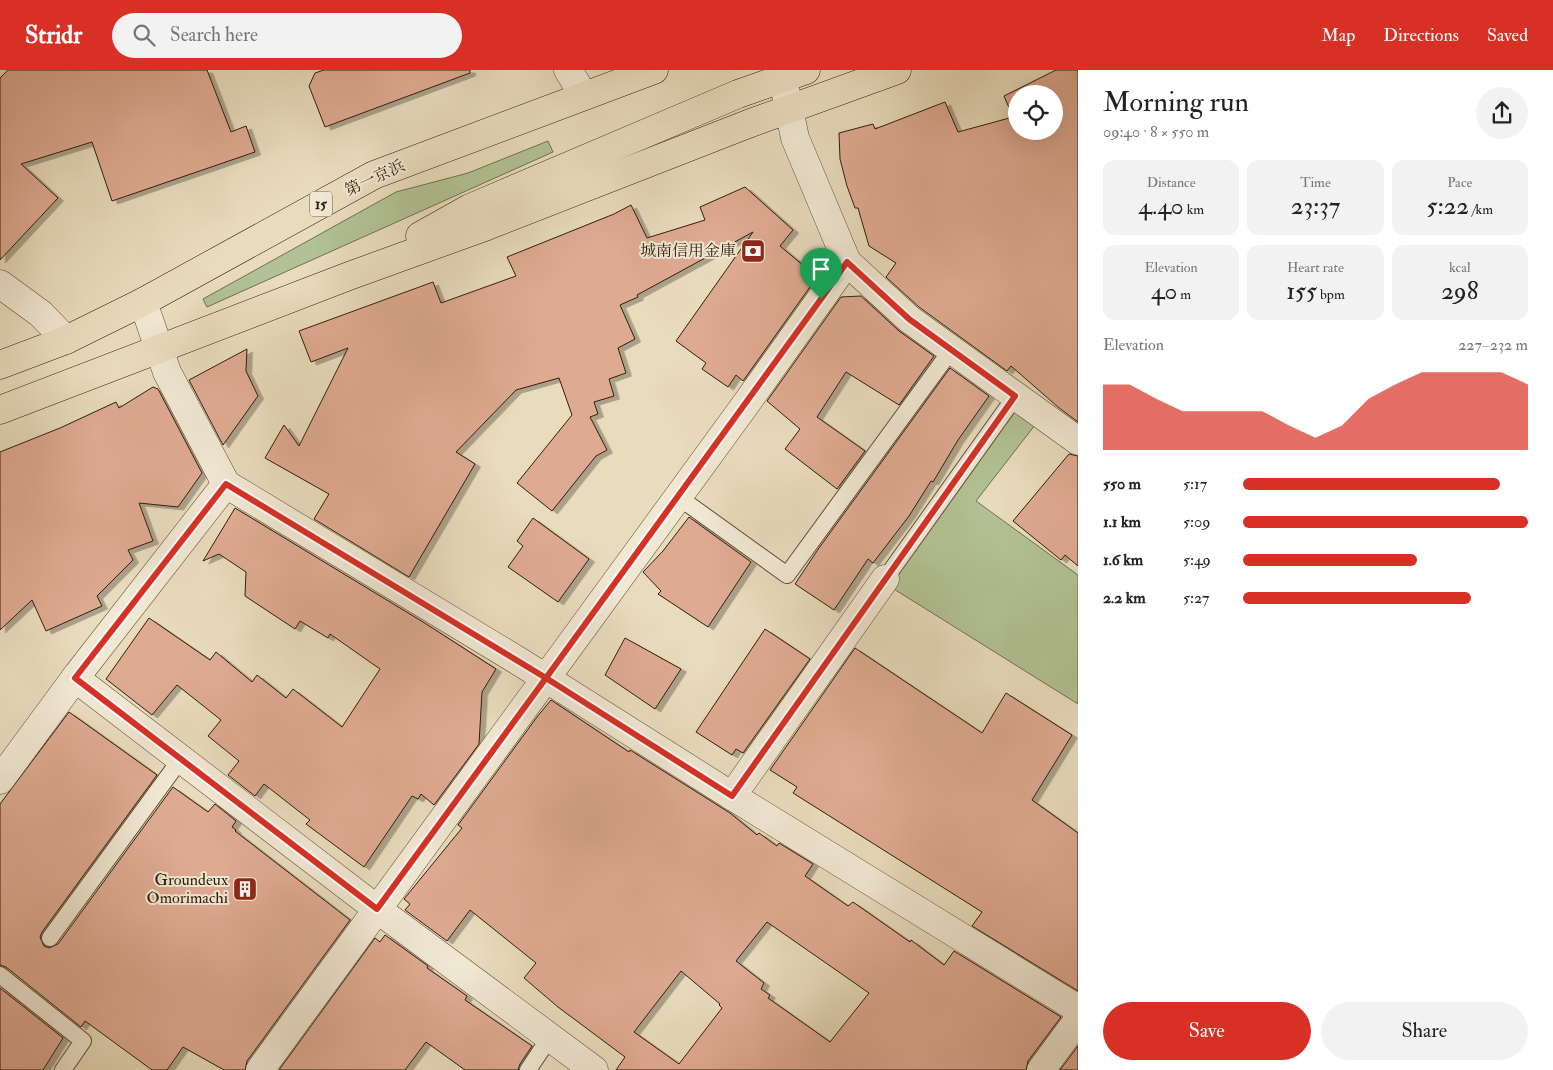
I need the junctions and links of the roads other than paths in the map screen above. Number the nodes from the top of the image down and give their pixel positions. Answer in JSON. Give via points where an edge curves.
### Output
{"nodes":[{"id":1,"x":568,"y":70,"type":"edge"},
{"id":2,"x":654,"y":70,"type":"edge"},
{"id":3,"x":897,"y":70,"type":"edge"},
{"id":4,"x":790,"y":73,"type":"edge"},
{"id":5,"x":584,"y":96,"type":"junction"},
{"id":6,"x":790,"y":110,"type":"junction"},
{"id":7,"x":847,"y":262,"type":"junction"},
{"id":8,"x":349,"y":276,"type":"junction"},
{"id":9,"x":0,"y":284,"type":"edge"},
{"id":10,"x":143,"y":302,"type":"junction"},
{"id":11,"x":66,"y":340,"type":"junction"},
{"id":12,"x":159,"y":349,"type":"junction"},
{"id":13,"x":952,"y":350,"type":"junction"},
{"id":14,"x":0,"y":365,"type":"edge"},
{"id":15,"x":1015,"y":396,"type":"junction"},
{"id":16,"x":0,"y":410,"type":"edge"},
{"id":17,"x":1078,"y":441,"type":"edge"},
{"id":18,"x":226,"y":484,"type":"junction"},
{"id":19,"x":677,"y":496,"type":"junction"},
{"id":20,"x":885,"y":578,"type":"joint"},
{"id":21,"x":75,"y":678,"type":"junction"},
{"id":22,"x":546,"y":678,"type":"junction"},
{"id":23,"x":180,"y":760,"type":"junction"},
{"id":24,"x":0,"y":780,"type":"edge"},
{"id":25,"x":732,"y":796,"type":"junction"},
{"id":26,"x":377,"y":909,"type":"junction"},
{"id":27,"x":50,"y":938,"type":"dead end"},
{"id":28,"x":0,"y":975,"type":"edge"},
{"id":29,"x":1078,"y":1009,"type":"edge"},
{"id":30,"x":1078,"y":1020,"type":"edge"},
{"id":31,"x":550,"y":1037,"type":"junction"},
{"id":32,"x":63,"y":1070,"type":"edge"},
{"id":33,"x":260,"y":1070,"type":"edge"},
{"id":34,"x":528,"y":1070,"type":"edge"},
{"id":35,"x":594,"y":1070,"type":"edge"},
{"id":36,"x":1042,"y":1070,"type":"edge"}],
"edges":[{"from":1,"to":5,"type":"street"},
{"from":2,"to":5,"type":"highway","name":"第一京浜","number":"15"},
{"from":3,"to":6,"type":"highway"},
{"from":4,"to":6,"type":"street"},
{"from":4,"to":8,"type":"highway","via":[[470,208]]},
{"from":5,"to":10,"type":"highway","name":"第一京浜","number":"15","via":[[374,175]]},
{"from":6,"to":7,"type":"street","via":[[795,138]]},
{"from":6,"to":8,"type":"highway"},
{"from":7,"to":13,"type":"street","via":[[909,319]]},
{"from":7,"to":19,"type":"street"},
{"from":8,"to":12,"type":"highway"},
{"from":9,"to":11,"type":"street","via":[[42,314]]},
{"from":10,"to":11,"type":"highway","name":"第一京浜","number":"15"},
{"from":10,"to":12,"type":"street"},
{"from":11,"to":14,"type":"highway","name":"第一京浜","number":"15"},
{"from":12,"to":16,"type":"highway"},
{"from":12,"to":18,"type":"street"},
{"from":13,"to":15,"type":"street"},
{"from":13,"to":19,"type":"lane","via":[[787,575]]},
{"from":15,"to":17,"type":"street"},
{"from":15,"to":20,"type":"lane"},
{"from":18,"to":21,"type":"street","via":[[165,573]]},
{"from":18,"to":22,"type":"street"},
{"from":19,"to":22,"type":"street"},
{"from":20,"to":25,"type":"street"},
{"from":21,"to":23,"type":"street"},
{"from":21,"to":24,"type":"street"},
{"from":22,"to":25,"type":"street"},
{"from":22,"to":26,"type":"street"},
{"from":23,"to":26,"type":"street"},
{"from":23,"to":27,"type":"lane"},
{"from":25,"to":29,"type":"street"},
{"from":26,"to":31,"type":"street"},
{"from":26,"to":33,"type":"street"},
{"from":28,"to":32,"type":"lane","via":[[84,1040]]},
{"from":30,"to":36,"type":"street"},
{"from":31,"to":34,"type":"lane"},
{"from":31,"to":35,"type":"street"}]}
